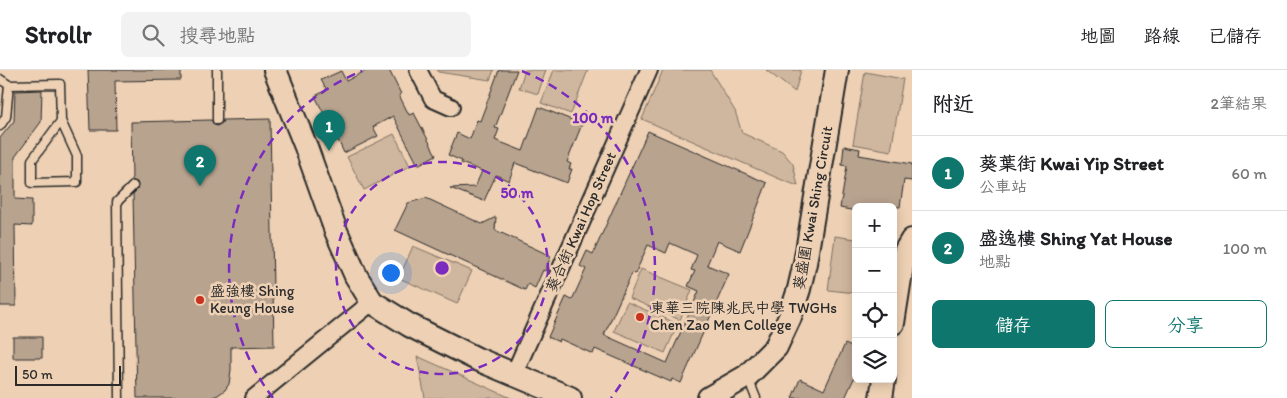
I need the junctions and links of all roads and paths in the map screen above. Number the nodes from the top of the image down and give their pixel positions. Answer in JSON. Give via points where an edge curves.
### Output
{"nodes":[{"id":1,"x":217,"y":70,"type":"edge"},
{"id":2,"x":275,"y":70,"type":"edge"},
{"id":3,"x":418,"y":70,"type":"edge"},
{"id":4,"x":649,"y":70,"type":"edge"},
{"id":5,"x":837,"y":70,"type":"edge"},
{"id":6,"x":0,"y":79,"type":"edge"},
{"id":7,"x":9,"y":85,"type":"junction"},
{"id":8,"x":450,"y":107,"type":"dead end"},
{"id":9,"x":217,"y":120,"type":"dead end"},
{"id":10,"x":61,"y":121,"type":"junction"},
{"id":11,"x":0,"y":126,"type":"edge"},
{"id":12,"x":133,"y":186,"type":"dead end"},
{"id":13,"x":912,"y":240,"type":"edge"},
{"id":14,"x":897,"y":297,"type":"edge"},
{"id":15,"x":372,"y":302,"type":"junction"},
{"id":16,"x":514,"y":374,"type":"junction"},
{"id":17,"x":747,"y":376,"type":"junction"},
{"id":18,"x":883,"y":383,"type":"edge"},
{"id":19,"x":119,"y":398,"type":"edge"},
{"id":20,"x":254,"y":398,"type":"edge"},
{"id":21,"x":570,"y":398,"type":"edge"},
{"id":22,"x":709,"y":398,"type":"edge"},
{"id":23,"x":756,"y":398,"type":"edge"},
{"id":24,"x":881,"y":398,"type":"edge"}],
"edges":[{"from":1,"to":9,"type":"lane"},
{"from":2,"to":15,"type":"street","via":[[336,231],[356,276]]},
{"from":3,"to":8,"type":"street","via":[[433,99]]},
{"from":4,"to":16,"type":"street","name":"葵合街 Kwai Hop Street"},
{"from":5,"to":17,"type":"street","name":"葵盛圍 Kwai Shing Circuit","via":[[799,289],[776,346]]},
{"from":6,"to":7,"type":"lane"},
{"from":7,"to":10,"type":"lane","via":[[60,84]]},
{"from":7,"to":11,"type":"lane","via":[[6,117]]},
{"from":10,"to":10,"type":"lane","via":[[32,160],[32,183],[77,182],[77,156]]},
{"from":12,"to":19,"type":"lane","via":[[117,202]]},
{"from":13,"to":14,"type":"street","via":[[903,259]]},
{"from":15,"to":16,"type":"street","via":[[409,325]]},
{"from":15,"to":20,"type":"street"},
{"from":16,"to":21,"type":"street"},
{"from":17,"to":22,"type":"street","name":"葵盛圍 Kwai Shing Circuit"},
{"from":17,"to":23,"type":"lane"},
{"from":18,"to":24,"type":"street"}]}
